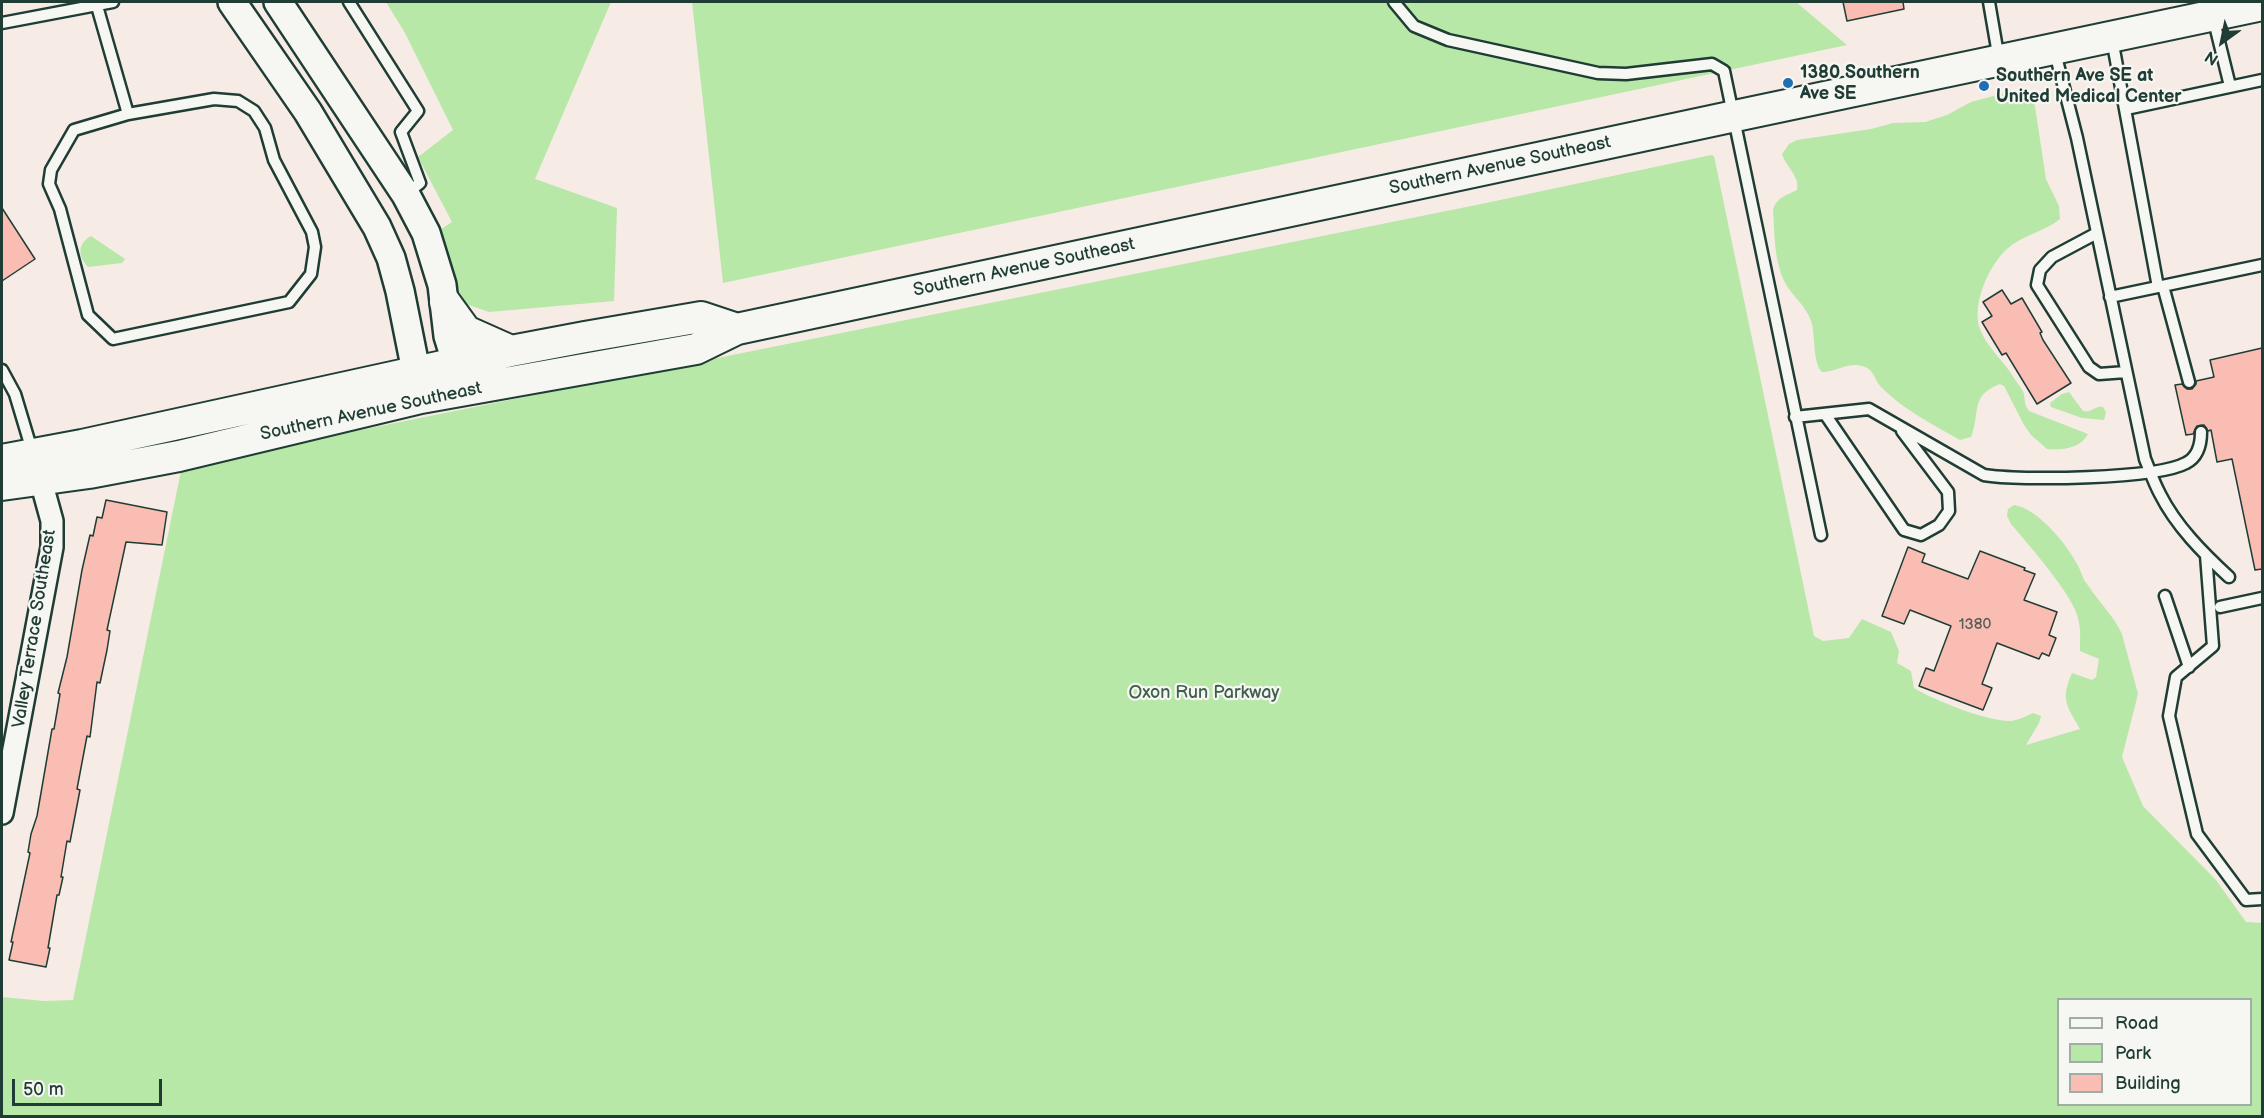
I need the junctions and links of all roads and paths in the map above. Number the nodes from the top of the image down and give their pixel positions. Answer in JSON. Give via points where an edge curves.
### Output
{"nodes":[{"id":1,"x":113,"y":2,"type":"edge"},
{"id":2,"x":232,"y":2,"type":"edge"},
{"id":3,"x":278,"y":2,"type":"edge"},
{"id":4,"x":349,"y":2,"type":"edge"},
{"id":5,"x":1394,"y":2,"type":"edge"},
{"id":6,"x":1989,"y":2,"type":"edge"},
{"id":7,"x":2262,"y":5,"type":"edge"},
{"id":8,"x":97,"y":6,"type":"junction"},
{"id":9,"x":2213,"y":16,"type":"junction"},
{"id":10,"x":2,"y":23,"type":"edge"},
{"id":11,"x":2112,"y":36,"type":"junction"},
{"id":12,"x":2054,"y":49,"type":"junction"},
{"id":13,"x":1999,"y":60,"type":"junction"},
{"id":14,"x":2262,"y":80,"type":"edge"},
{"id":15,"x":2230,"y":86,"type":"junction"},
{"id":16,"x":2126,"y":109,"type":"junction"},
{"id":17,"x":128,"y":114,"type":"junction"},
{"id":18,"x":1735,"y":116,"type":"junction"},
{"id":19,"x":406,"y":195,"type":"junction"},
{"id":20,"x":2097,"y":232,"type":"junction"},
{"id":21,"x":2262,"y":265,"type":"edge"},
{"id":22,"x":2160,"y":286,"type":"junction"},
{"id":23,"x":2110,"y":297,"type":"junction"},
{"id":24,"x":445,"y":302,"type":"junction"},
{"id":25,"x":737,"y":329,"type":"junction"},
{"id":26,"x":511,"y":351,"type":"junction"},
{"id":27,"x":2,"y":370,"type":"edge"},
{"id":28,"x":2126,"y":372,"type":"junction"},
{"id":29,"x":461,"y":377,"type":"junction"},
{"id":30,"x":2189,"y":382,"type":"dead end"},
{"id":31,"x":418,"y":385,"type":"junction"},
{"id":32,"x":1825,"y":414,"type":"junction"},
{"id":33,"x":1795,"y":417,"type":"junction"},
{"id":34,"x":1898,"y":426,"type":"junction"},
{"id":35,"x":2201,"y":432,"type":"dead end"},
{"id":36,"x":2,"y":460,"type":"edge"},
{"id":37,"x":37,"y":467,"type":"junction"},
{"id":38,"x":2150,"y":472,"type":"junction"},
{"id":39,"x":2,"y":485,"type":"edge"},
{"id":40,"x":1821,"y":535,"type":"dead end"},
{"id":41,"x":2206,"y":555,"type":"junction"},
{"id":42,"x":2229,"y":577,"type":"dead end"},
{"id":43,"x":2166,"y":596,"type":"dead end"},
{"id":44,"x":2262,"y":598,"type":"edge"},
{"id":45,"x":2220,"y":607,"type":"dead end"},
{"id":46,"x":2189,"y":666,"type":"junction"},
{"id":47,"x":2,"y":813,"type":"edge"},
{"id":48,"x":2262,"y":899,"type":"edge"}],
"edges":[{"from":1,"to":8,"type":"lane"},
{"from":2,"to":31,"type":"street","via":[[308,112],[377,227],[394,269]]},
{"from":3,"to":19,"type":"street"},
{"from":4,"to":19,"type":"lane","via":[[418,111],[401,132],[420,183]]},
{"from":5,"to":18,"type":"lane","via":[[1414,26],[1448,40],[1598,73],[1626,74],[1712,64],[1724,71]]},
{"from":6,"to":13,"type":"lane"},
{"from":7,"to":9,"type":"main road","name":"Southern Avenue Southeast"},
{"from":8,"to":10,"type":"lane"},
{"from":8,"to":17,"type":"lane"},
{"from":9,"to":11,"type":"main road","name":"Southern Avenue Southeast"},
{"from":9,"to":15,"type":"lane"},
{"from":11,"to":12,"type":"main road","name":"Southern Avenue Southeast"},
{"from":11,"to":16,"type":"lane"},
{"from":12,"to":13,"type":"main road","name":"Southern Avenue Southeast"},
{"from":12,"to":20,"type":"lane"},
{"from":13,"to":18,"type":"main road","name":"Southern Avenue Southeast"},
{"from":14,"to":15,"type":"lane"},
{"from":15,"to":16,"type":"lane"},
{"from":16,"to":22,"type":"lane"},
{"from":17,"to":17,"type":"lane","via":[[214,99],[238,101],[254,111],[265,128],[274,160],[312,232],[315,247],[311,274],[289,302],[113,339],[88,315],[60,209],[49,184],[51,170],[74,130]]},
{"from":18,"to":25,"type":"main road","name":"Southern Avenue Southeast"},
{"from":18,"to":33,"type":"lane"},
{"from":19,"to":24,"type":"street","via":[[426,233]]},
{"from":20,"to":23,"type":"lane"},
{"from":20,"to":28,"type":"lane","via":[[2052,257],[2040,270],[2037,285],[2089,367],[2099,374]]},
{"from":21,"to":22,"type":"lane"},
{"from":22,"to":23,"type":"lane"},
{"from":22,"to":30,"type":"lane"},
{"from":23,"to":28,"type":"lane"},
{"from":24,"to":26,"type":"main road","via":[[466,331]]},
{"from":24,"to":29,"type":"street","via":[[448,336]]},
{"from":25,"to":26,"type":"main road","name":"Southern Avenue Southeast","via":[[701,317]]},
{"from":25,"to":29,"type":"main road","name":"Southern Avenue Southeast","via":[[696,349]]},
{"from":26,"to":29,"type":"main road","name":"Southern Avenue Southeast"},
{"from":27,"to":37,"type":"lane","via":[[15,394]]},
{"from":28,"to":38,"type":"lane"},
{"from":29,"to":31,"type":"main road","name":"Southern Avenue Southeast"},
{"from":31,"to":37,"type":"main road","name":"Southern Avenue Southeast","via":[[179,456]]},
{"from":32,"to":33,"type":"lane"},
{"from":32,"to":34,"type":"lane","via":[[1869,409]]},
{"from":32,"to":34,"type":"lane","via":[[1904,530],[1921,535],[1939,525],[1949,512],[1948,492]]},
{"from":33,"to":40,"type":"lane"},
{"from":34,"to":38,"type":"lane","via":[[1984,475],[2004,479]]},
{"from":35,"to":38,"type":"lane","via":[[2201,443],[2188,463]]},
{"from":36,"to":37,"type":"main road","name":"Southern Avenue Southeast"},
{"from":37,"to":39,"type":"main road","name":"Southern Avenue Southeast"},
{"from":37,"to":47,"type":"street","name":"Valley Terrace Southeast","via":[[52,521],[52,547]]},
{"from":38,"to":41,"type":"lane","via":[[2180,526]]},
{"from":41,"to":42,"type":"lane"},
{"from":41,"to":46,"type":"lane","via":[[2213,646]]},
{"from":43,"to":46,"type":"lane"},
{"from":44,"to":45,"type":"lane"},
{"from":46,"to":48,"type":"lane","via":[[2176,677],[2169,716],[2197,834],[2246,900]]}]}
